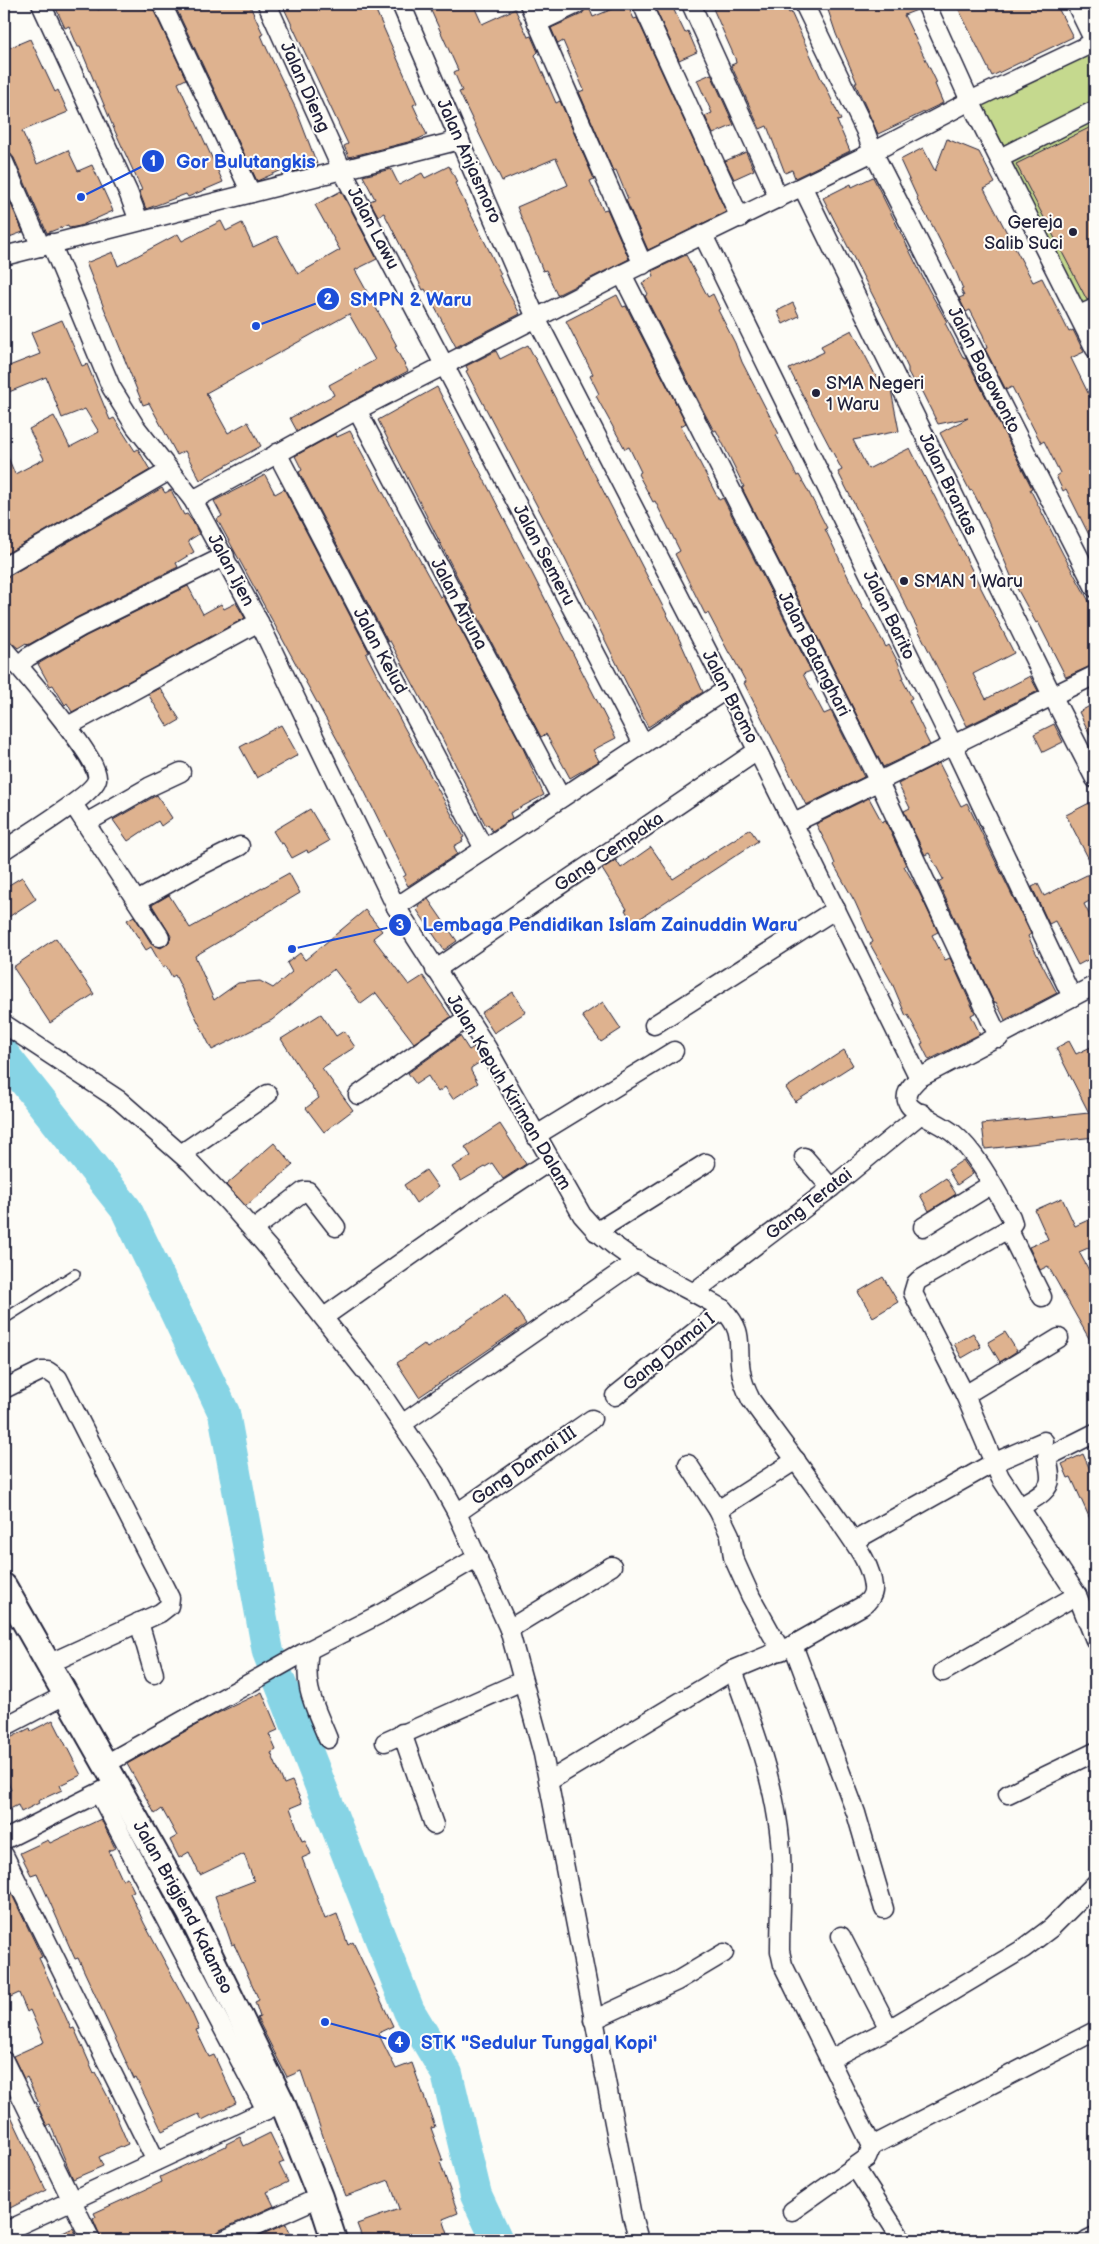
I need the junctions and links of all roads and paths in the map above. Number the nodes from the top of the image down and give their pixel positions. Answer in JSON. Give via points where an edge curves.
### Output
{"nodes":[{"id":1,"x":41,"y":4,"type":"edge"},
{"id":2,"x":162,"y":4,"type":"edge"},
{"id":3,"x":267,"y":4,"type":"edge"},
{"id":4,"x":401,"y":4,"type":"edge"},
{"id":5,"x":529,"y":4,"type":"edge"},
{"id":6,"x":577,"y":4,"type":"edge"},
{"id":7,"x":642,"y":4,"type":"edge"},
{"id":8,"x":690,"y":4,"type":"edge"},
{"id":9,"x":804,"y":4,"type":"edge"},
{"id":10,"x":926,"y":4,"type":"edge"},
{"id":11,"x":1076,"y":4,"type":"edge"},
{"id":12,"x":537,"y":23,"type":"junction"},
{"id":13,"x":1095,"y":42,"type":"edge"},
{"id":14,"x":970,"y":101,"type":"junction"},
{"id":15,"x":1095,"y":110,"type":"edge"},
{"id":16,"x":460,"y":140,"type":"junction"},
{"id":17,"x":874,"y":152,"type":"junction"},
{"id":18,"x":1000,"y":158,"type":"junction"},
{"id":19,"x":4,"y":162,"type":"edge"},
{"id":20,"x":342,"y":170,"type":"junction"},
{"id":21,"x":803,"y":188,"type":"junction"},
{"id":22,"x":251,"y":193,"type":"junction"},
{"id":23,"x":778,"y":199,"type":"junction"},
{"id":24,"x":740,"y":218,"type":"junction"},
{"id":25,"x":139,"y":221,"type":"junction"},
{"id":26,"x":703,"y":235,"type":"junction"},
{"id":27,"x":46,"y":245,"type":"junction"},
{"id":28,"x":4,"y":256,"type":"edge"},
{"id":29,"x":643,"y":265,"type":"junction"},
{"id":30,"x":622,"y":274,"type":"junction"},
{"id":31,"x":1095,"y":308,"type":"edge"},
{"id":32,"x":1079,"y":315,"type":"junction"},
{"id":33,"x":536,"y":318,"type":"junction"},
{"id":34,"x":1095,"y":349,"type":"edge"},
{"id":35,"x":445,"y":366,"type":"junction"},
{"id":36,"x":357,"y":410,"type":"junction"},
{"id":37,"x":277,"y":453,"type":"junction"},
{"id":38,"x":169,"y":471,"type":"junction"},
{"id":39,"x":193,"y":500,"type":"junction"},
{"id":40,"x":225,"y":556,"type":"junction"},
{"id":41,"x":4,"y":567,"type":"edge"},
{"id":42,"x":1095,"y":588,"type":"edge"},
{"id":43,"x":259,"y":622,"type":"junction"},
{"id":44,"x":4,"y":649,"type":"edge"},
{"id":45,"x":18,"y":666,"type":"junction"},
{"id":46,"x":1095,"y":675,"type":"edge"},
{"id":47,"x":727,"y":689,"type":"junction"},
{"id":48,"x":1052,"y":695,"type":"junction"},
{"id":49,"x":68,"y":726,"type":"junction"},
{"id":50,"x":643,"y":744,"type":"junction"},
{"id":51,"x":953,"y":745,"type":"junction"},
{"id":52,"x":757,"y":750,"type":"junction"},
{"id":53,"x":181,"y":772,"type":"dead end"},
{"id":54,"x":1095,"y":779,"type":"edge"},
{"id":55,"x":879,"y":782,"type":"junction"},
{"id":56,"x":561,"y":798,"type":"junction"},
{"id":57,"x":73,"y":804,"type":"junction"},
{"id":58,"x":794,"y":822,"type":"junction"},
{"id":59,"x":86,"y":823,"type":"junction"},
{"id":60,"x":240,"y":846,"type":"dead end"},
{"id":61,"x":484,"y":849,"type":"junction"},
{"id":62,"x":4,"y":850,"type":"edge"},
{"id":63,"x":137,"y":902,"type":"junction"},
{"id":64,"x":396,"y":907,"type":"junction"},
{"id":65,"x":836,"y":909,"type":"junction"},
{"id":66,"x":160,"y":937,"type":"dead end"},
{"id":67,"x":435,"y":970,"type":"junction"},
{"id":68,"x":1095,"y":985,"type":"edge"},
{"id":69,"x":1072,"y":997,"type":"junction"},
{"id":70,"x":467,"y":1018,"type":"junction"},
{"id":71,"x":4,"y":1024,"type":"edge"},
{"id":72,"x":654,"y":1025,"type":"dead end"},
{"id":73,"x":999,"y":1038,"type":"junction"},
{"id":74,"x":674,"y":1051,"type":"dead end"},
{"id":75,"x":919,"y":1078,"type":"junction"},
{"id":76,"x":268,"y":1094,"type":"dead end"},
{"id":77,"x":358,"y":1095,"type":"dead end"},
{"id":78,"x":922,"y":1113,"type":"junction"},
{"id":79,"x":535,"y":1136,"type":"junction"},
{"id":80,"x":181,"y":1154,"type":"junction"},
{"id":81,"x":804,"y":1157,"type":"dead end"},
{"id":82,"x":550,"y":1161,"type":"junction"},
{"id":83,"x":706,"y":1163,"type":"dead end"},
{"id":84,"x":992,"y":1184,"type":"junction"},
{"id":85,"x":831,"y":1188,"type":"junction"},
{"id":86,"x":336,"y":1227,"type":"dead end"},
{"id":87,"x":923,"y":1227,"type":"dead end"},
{"id":88,"x":1008,"y":1229,"type":"junction"},
{"id":89,"x":254,"y":1230,"type":"junction"},
{"id":90,"x":596,"y":1232,"type":"junction"},
{"id":91,"x":638,"y":1260,"type":"junction"},
{"id":92,"x":75,"y":1274,"type":"dead end"},
{"id":93,"x":694,"y":1292,"type":"junction"},
{"id":94,"x":1042,"y":1297,"type":"dead end"},
{"id":95,"x":723,"y":1309,"type":"junction"},
{"id":96,"x":324,"y":1317,"type":"junction"},
{"id":97,"x":4,"y":1319,"type":"edge"},
{"id":98,"x":1059,"y":1338,"type":"dead end"},
{"id":99,"x":4,"y":1389,"type":"edge"},
{"id":100,"x":965,"y":1395,"type":"junction"},
{"id":101,"x":615,"y":1396,"type":"dead end"},
{"id":102,"x":592,"y":1419,"type":"dead end"},
{"id":103,"x":402,"y":1424,"type":"junction"},
{"id":104,"x":1095,"y":1433,"type":"edge"},
{"id":105,"x":1044,"y":1441,"type":"dead end"},
{"id":106,"x":796,"y":1460,"type":"junction"},
{"id":107,"x":993,"y":1463,"type":"junction"},
{"id":108,"x":688,"y":1464,"type":"dead end"},
{"id":109,"x":1020,"y":1507,"type":"junction"},
{"id":110,"x":718,"y":1510,"type":"junction"},
{"id":111,"x":457,"y":1513,"type":"junction"},
{"id":112,"x":854,"y":1540,"type":"junction"},
{"id":113,"x":478,"y":1557,"type":"junction"},
{"id":114,"x":612,"y":1566,"type":"dead end"},
{"id":115,"x":4,"y":1586,"type":"edge"},
{"id":116,"x":1077,"y":1595,"type":"junction"},
{"id":117,"x":139,"y":1622,"type":"junction"},
{"id":118,"x":509,"y":1629,"type":"junction"},
{"id":119,"x":1095,"y":1640,"type":"edge"},
{"id":120,"x":787,"y":1648,"type":"junction"},
{"id":121,"x":306,"y":1652,"type":"junction"},
{"id":122,"x":48,"y":1664,"type":"junction"},
{"id":123,"x":733,"y":1670,"type":"junction"},
{"id":124,"x":943,"y":1672,"type":"dead end"},
{"id":125,"x":154,"y":1674,"type":"dead end"},
{"id":126,"x":522,"y":1681,"type":"junction"},
{"id":127,"x":65,"y":1696,"type":"junction"},
{"id":128,"x":4,"y":1727,"type":"edge"},
{"id":129,"x":402,"y":1733,"type":"junction"},
{"id":130,"x":328,"y":1739,"type":"dead end"},
{"id":131,"x":385,"y":1742,"type":"dead end"},
{"id":132,"x":1095,"y":1752,"type":"edge"},
{"id":133,"x":106,"y":1780,"type":"junction"},
{"id":134,"x":549,"y":1781,"type":"junction"},
{"id":135,"x":1008,"y":1794,"type":"dead end"},
{"id":136,"x":434,"y":1825,"type":"dead end"},
{"id":137,"x":4,"y":1840,"type":"edge"},
{"id":138,"x":4,"y":1855,"type":"edge"},
{"id":139,"x":1095,"y":1884,"type":"edge"},
{"id":140,"x":884,"y":1908,"type":"dead end"},
{"id":141,"x":841,"y":1936,"type":"dead end"},
{"id":142,"x":724,"y":1953,"type":"dead end"},
{"id":143,"x":593,"y":2020,"type":"junction"},
{"id":144,"x":888,"y":2030,"type":"junction"},
{"id":145,"x":1095,"y":2031,"type":"edge"},
{"id":146,"x":830,"y":2060,"type":"junction"},
{"id":147,"x":4,"y":2061,"type":"edge"},
{"id":148,"x":274,"y":2106,"type":"junction"},
{"id":149,"x":872,"y":2146,"type":"junction"},
{"id":150,"x":156,"y":2161,"type":"junction"},
{"id":151,"x":855,"y":2167,"type":"junction"},
{"id":152,"x":320,"y":2197,"type":"junction"},
{"id":153,"x":71,"y":2201,"type":"junction"},
{"id":154,"x":792,"y":2211,"type":"dead end"},
{"id":155,"x":4,"y":2232,"type":"edge"},
{"id":156,"x":1095,"y":2236,"type":"edge"},
{"id":157,"x":91,"y":2240,"type":"edge"},
{"id":158,"x":224,"y":2240,"type":"edge"},
{"id":159,"x":334,"y":2240,"type":"edge"},
{"id":160,"x":639,"y":2240,"type":"edge"},
{"id":161,"x":902,"y":2240,"type":"edge"},
{"id":162,"x":1087,"y":2240,"type":"edge"}],
"edges":[{"from":1,"to":25,"type":"street"},
{"from":2,"to":22,"type":"street"},
{"from":3,"to":20,"type":"street","name":"Jalan Dieng"},
{"from":4,"to":16,"type":"street","name":"Jalan Anjasmoro"},
{"from":5,"to":12,"type":"street"},
{"from":6,"to":12,"type":"street"},
{"from":7,"to":24,"type":"street"},
{"from":8,"to":23,"type":"street"},
{"from":9,"to":17,"type":"street","name":"Jalan Bogowonto"},
{"from":10,"to":14,"type":"street"},
{"from":11,"to":13,"type":"street"},
{"from":12,"to":29,"type":"street"},
{"from":13,"to":14,"type":"street"},
{"from":14,"to":17,"type":"street"},
{"from":14,"to":18,"type":"street"},
{"from":15,"to":18,"type":"street"},
{"from":16,"to":20,"type":"street"},
{"from":16,"to":33,"type":"street","name":"Jalan Anjasmoro"},
{"from":17,"to":21,"type":"street"},
{"from":17,"to":42,"type":"street","name":"Jalan Bogowonto"},
{"from":18,"to":32,"type":"street"},
{"from":19,"to":27,"type":"street","name":"Jalan Ijen"},
{"from":20,"to":22,"type":"street"},
{"from":20,"to":35,"type":"street","name":"Jalan Lawu"},
{"from":21,"to":23,"type":"street"},
{"from":21,"to":48,"type":"street","name":"Jalan Brantas"},
{"from":22,"to":25,"type":"street"},
{"from":23,"to":24,"type":"street"},
{"from":24,"to":26,"type":"street"},
{"from":25,"to":27,"type":"street"},
{"from":26,"to":29,"type":"street"},
{"from":26,"to":51,"type":"street","name":"Jalan Barito"},
{"from":27,"to":28,"type":"street"},
{"from":27,"to":38,"type":"street","name":"Jalan Ijen","via":[[110,388]]},
{"from":29,"to":30,"type":"street"},
{"from":30,"to":33,"type":"street"},
{"from":30,"to":55,"type":"street","name":"Jalan Batanghari"},
{"from":31,"to":32,"type":"street"},
{"from":32,"to":34,"type":"street"},
{"from":33,"to":35,"type":"street"},
{"from":33,"to":47,"type":"street","name":"Jalan Bromo"},
{"from":35,"to":36,"type":"street"},
{"from":35,"to":50,"type":"street","name":"Jalan Semeru"},
{"from":36,"to":37,"type":"street"},
{"from":36,"to":56,"type":"street","name":"Jalan Arjuna"},
{"from":37,"to":39,"type":"street"},
{"from":37,"to":61,"type":"street","name":"Jalan Kelud"},
{"from":38,"to":39,"type":"street","name":"Jalan Ijen"},
{"from":38,"to":41,"type":"street"},
{"from":39,"to":40,"type":"street","name":"Jalan Ijen"},
{"from":40,"to":43,"type":"street","name":"Jalan Ijen"},
{"from":40,"to":45,"type":"street","via":[[81,627]]},
{"from":43,"to":49,"type":"street"},
{"from":43,"to":64,"type":"street","name":"Jalan Ijen"},
{"from":44,"to":45,"type":"street"},
{"from":45,"to":49,"type":"street"},
{"from":46,"to":48,"type":"street"},
{"from":47,"to":50,"type":"street"},
{"from":47,"to":52,"type":"street","name":"Jalan Bromo"},
{"from":48,"to":51,"type":"street"},
{"from":48,"to":54,"type":"street","name":"Jalan Brantas"},
{"from":49,"to":57,"type":"street","via":[[98,776],[88,791]]},
{"from":50,"to":56,"type":"street"},
{"from":51,"to":55,"type":"street"},
{"from":51,"to":69,"type":"street","name":"Jalan Barito"},
{"from":52,"to":58,"type":"street","name":"Jalan Bromo"},
{"from":52,"to":67,"type":"street","name":"Gang Cempaka"},
{"from":53,"to":59,"type":"street"},
{"from":55,"to":58,"type":"street"},
{"from":55,"to":73,"type":"street","name":"Jalan Batanghari"},
{"from":56,"to":61,"type":"street"},
{"from":57,"to":59,"type":"street"},
{"from":57,"to":62,"type":"street"},
{"from":58,"to":65,"type":"street","name":"Jalan Bromo"},
{"from":59,"to":63,"type":"street"},
{"from":60,"to":63,"type":"street"},
{"from":61,"to":64,"type":"street"},
{"from":63,"to":66,"type":"street"},
{"from":64,"to":67,"type":"street","name":"Jalan Kepuh Kiriman Dalam"},
{"from":65,"to":72,"type":"street"},
{"from":65,"to":75,"type":"street","name":"Jalan Bromo"},
{"from":67,"to":70,"type":"street","name":"Jalan Kepuh Kiriman Dalam"},
{"from":68,"to":69,"type":"street"},
{"from":69,"to":73,"type":"street"},
{"from":70,"to":77,"type":"street"},
{"from":70,"to":79,"type":"street","name":"Jalan Kepuh Kiriman Dalam"},
{"from":71,"to":80,"type":"street","via":[[119,1100]]},
{"from":73,"to":75,"type":"street"},
{"from":74,"to":79,"type":"street"},
{"from":75,"to":78,"type":"street","via":[[908,1090],[906,1098],[910,1107]]},
{"from":76,"to":80,"type":"street"},
{"from":78,"to":84,"type":"street","via":[[965,1144]]},
{"from":78,"to":85,"type":"street","name":"Gang Teratai"},
{"from":79,"to":82,"type":"street","name":"Jalan Kepuh Kiriman Dalam"},
{"from":80,"to":89,"type":"street"},
{"from":81,"to":85,"type":"street"},
{"from":82,"to":90,"type":"street","name":"Jalan Kepuh Kiriman Dalam","via":[[582,1215]]},
{"from":82,"to":96,"type":"street","via":[[474,1210]]},
{"from":83,"to":90,"type":"street"},
{"from":84,"to":87,"type":"street"},
{"from":84,"to":88,"type":"street","via":[[1011,1217],[1013,1223]]},
{"from":85,"to":93,"type":"street","name":"Gang Teratai"},
{"from":86,"to":89,"type":"street","via":[[308,1191],[304,1191]]},
{"from":88,"to":94,"type":"street"},
{"from":88,"to":100,"type":"street","via":[[923,1277],[913,1288]]},
{"from":89,"to":96,"type":"street"},
{"from":90,"to":91,"type":"street","name":"Jalan Kepuh Kiriman Dalam"},
{"from":91,"to":93,"type":"street","name":"Jalan Kepuh Kiriman Dalam"},
{"from":91,"to":103,"type":"street"},
{"from":92,"to":97,"type":"lane"},
{"from":93,"to":95,"type":"street","name":"Jalan Kepuh Kiriman Dalam"},
{"from":95,"to":101,"type":"street","name":"Gang Damai I"},
{"from":95,"to":106,"type":"street","via":[[738,1332],[744,1386]]},
{"from":96,"to":103,"type":"street"},
{"from":98,"to":100,"type":"street"},
{"from":99,"to":117,"type":"street","via":[[40,1371],[48,1371],[58,1378],[170,1598],[166,1609]]},
{"from":100,"to":107,"type":"street"},
{"from":102,"to":111,"type":"street","name":"Gang Damai III"},
{"from":103,"to":111,"type":"street"},
{"from":104,"to":109,"type":"street","via":[[1047,1457],[1049,1484],[1043,1492]]},
{"from":105,"to":107,"type":"street"},
{"from":106,"to":110,"type":"street"},
{"from":106,"to":112,"type":"street"},
{"from":107,"to":109,"type":"street"},
{"from":107,"to":112,"type":"street"},
{"from":108,"to":110,"type":"street"},
{"from":109,"to":116,"type":"street"},
{"from":110,"to":120,"type":"street","via":[[730,1535],[733,1558],[751,1597]]},
{"from":111,"to":113,"type":"street"},
{"from":112,"to":120,"type":"street","via":[[868,1568],[874,1590],[871,1598],[839,1621]]},
{"from":113,"to":118,"type":"street"},
{"from":113,"to":121,"type":"street","via":[[380,1614]]},
{"from":114,"to":118,"type":"street"},
{"from":115,"to":122,"type":"street","name":"Jalan Brigjend Katamso"},
{"from":116,"to":119,"type":"street"},
{"from":116,"to":124,"type":"street"},
{"from":117,"to":122,"type":"street"},
{"from":117,"to":125,"type":"street"},
{"from":118,"to":126,"type":"street"},
{"from":120,"to":123,"type":"street"},
{"from":120,"to":140,"type":"street","via":[[856,1813]]},
{"from":121,"to":130,"type":"street","via":[[307,1688]]},
{"from":121,"to":133,"type":"street","via":[[263,1676]]},
{"from":122,"to":127,"type":"street","name":"Jalan Brigjend Katamso"},
{"from":123,"to":134,"type":"street"},
{"from":123,"to":146,"type":"street","via":[[759,1744],[777,1817],[783,1965]]},
{"from":126,"to":129,"type":"street"},
{"from":126,"to":134,"type":"street"},
{"from":127,"to":128,"type":"street"},
{"from":127,"to":133,"type":"street","name":"Jalan Brigjend Katamso"},
{"from":129,"to":131,"type":"street"},
{"from":129,"to":136,"type":"street"},
{"from":132,"to":135,"type":"street"},
{"from":133,"to":137,"type":"street"},
{"from":133,"to":148,"type":"street","name":"Jalan Brigjend Katamso","via":[[142,1851],[189,1912]]},
{"from":134,"to":143,"type":"street"},
{"from":138,"to":150,"type":"street"},
{"from":139,"to":144,"type":"street","via":[[1051,1928],[1023,1949]]},
{"from":141,"to":144,"type":"street"},
{"from":142,"to":143,"type":"street","via":[[677,1981]]},
{"from":143,"to":160,"type":"street"},
{"from":144,"to":146,"type":"street"},
{"from":145,"to":149,"type":"street"},
{"from":146,"to":149,"type":"street"},
{"from":147,"to":153,"type":"street"},
{"from":148,"to":150,"type":"street"},
{"from":148,"to":152,"type":"street","name":"Jalan Brigjend Katamso"},
{"from":149,"to":151,"type":"street","via":[[871,2154]]},
{"from":150,"to":153,"type":"street"},
{"from":151,"to":154,"type":"street"},
{"from":151,"to":161,"type":"street"},
{"from":152,"to":158,"type":"street"},
{"from":152,"to":159,"type":"street","name":"Jalan Brigjend Katamso"},
{"from":153,"to":155,"type":"street"},
{"from":153,"to":157,"type":"street"},
{"from":156,"to":162,"type":"street"}]}
